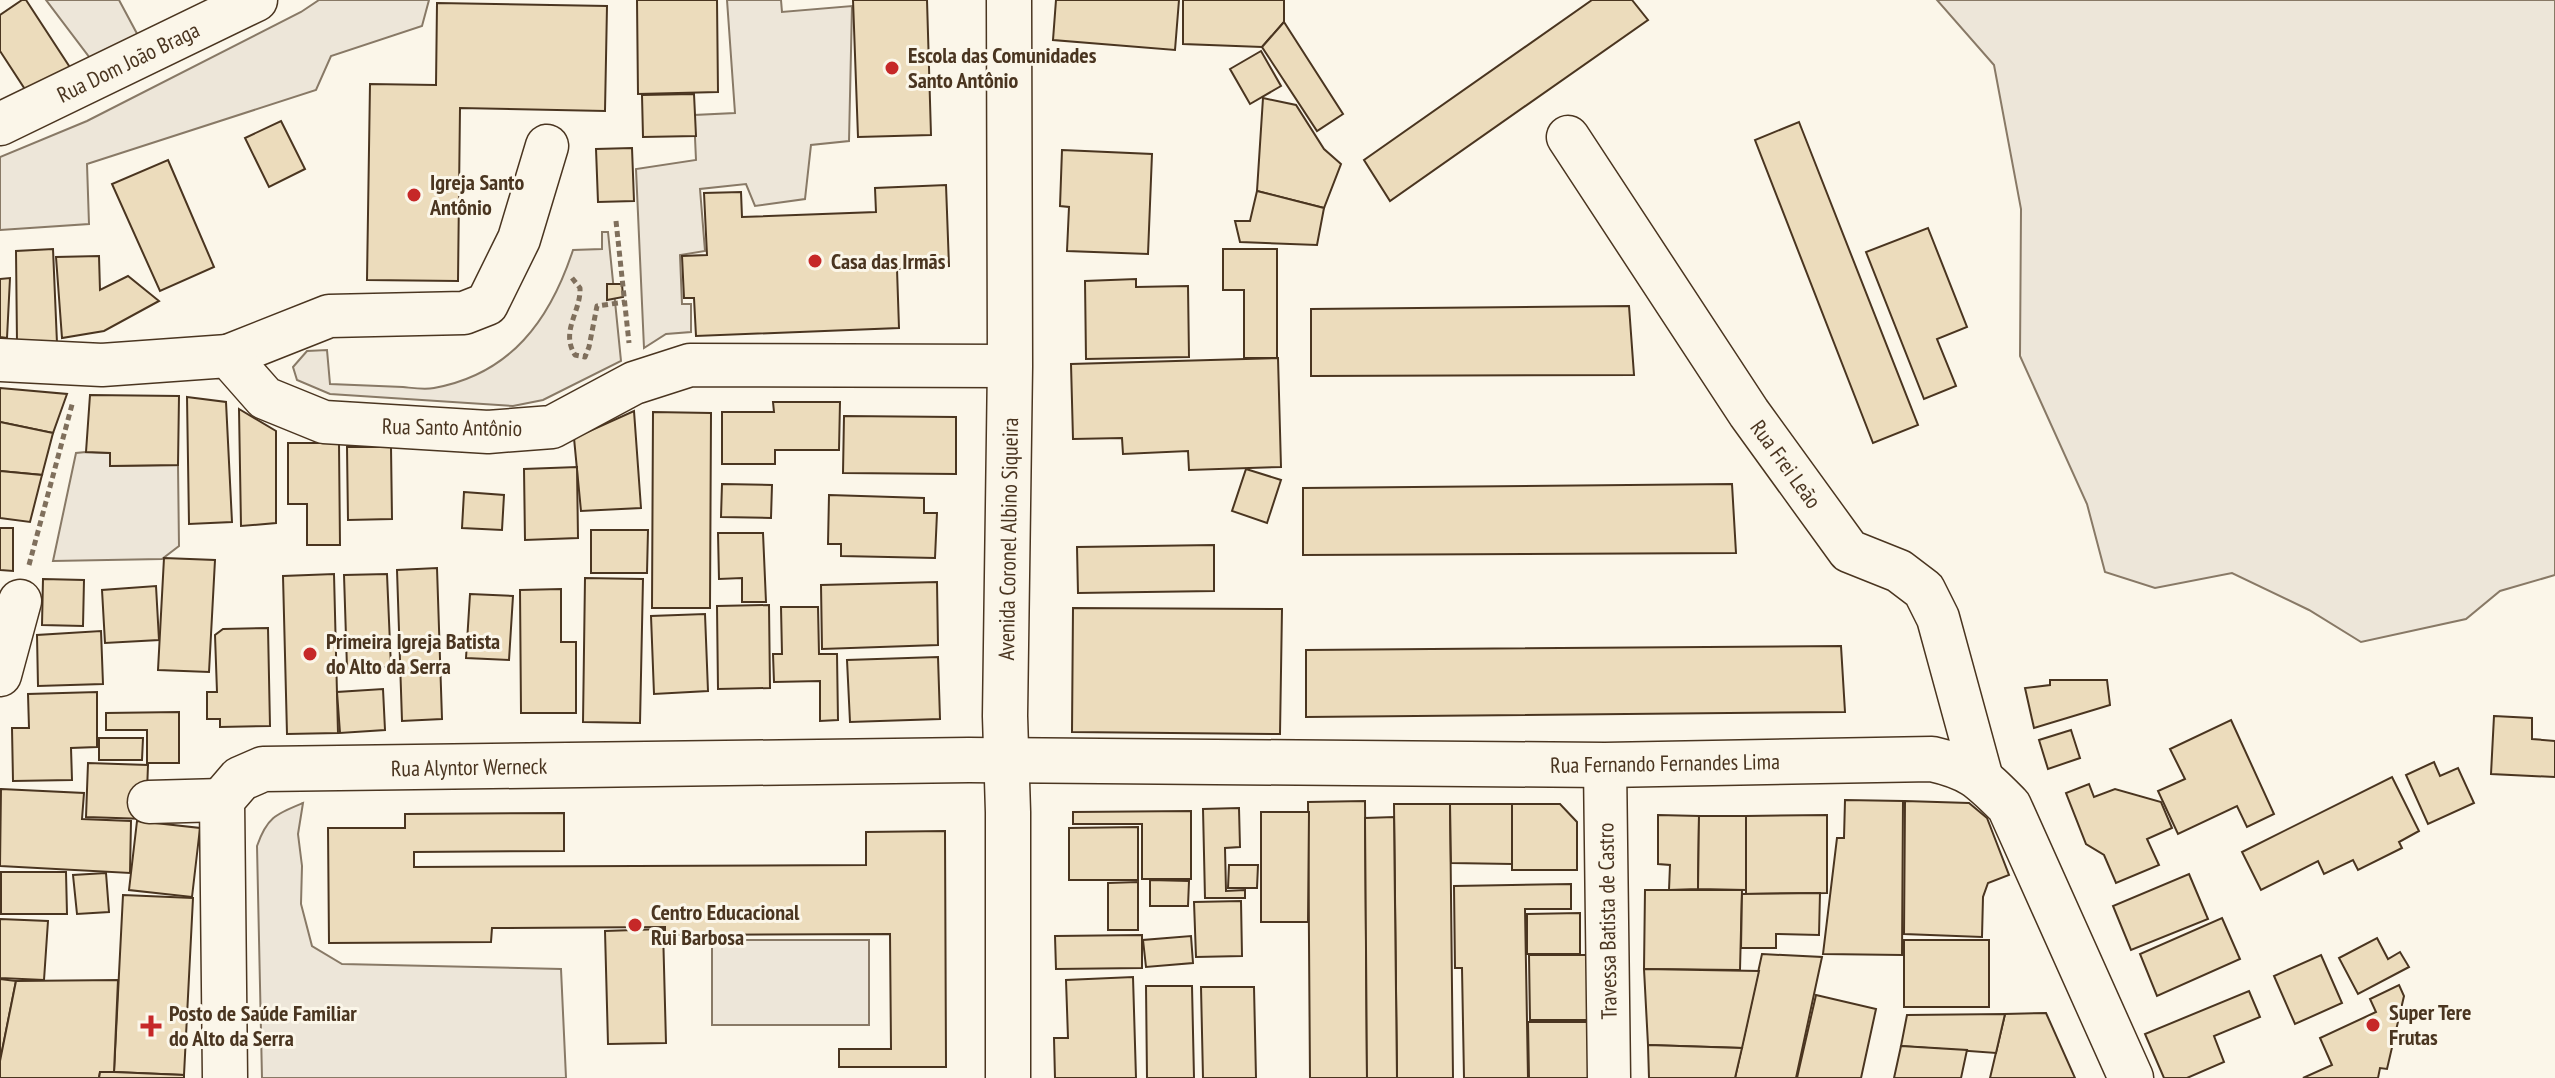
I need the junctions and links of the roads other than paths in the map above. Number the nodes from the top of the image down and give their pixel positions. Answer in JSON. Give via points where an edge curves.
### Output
{"nodes":[{"id":1,"x":256,"y":0,"type":"edge"},
{"id":2,"x":1009,"y":0,"type":"edge"},
{"id":3,"x":0,"y":124,"type":"edge"},
{"id":4,"x":1568,"y":137,"type":"dead end"},
{"id":5,"x":547,"y":146,"type":"dead end"},
{"id":6,"x":228,"y":356,"type":"junction"},
{"id":7,"x":0,"y":360,"type":"edge"},
{"id":8,"x":1010,"y":366,"type":"junction"},
{"id":9,"x":20,"y":601,"type":"road end"},
{"id":10,"x":0,"y":675,"type":"edge"},
{"id":11,"x":1006,"y":761,"type":"junction"},
{"id":12,"x":1605,"y":765,"type":"junction"},
{"id":13,"x":1982,"y":779,"type":"junction"},
{"id":14,"x":222,"y":800,"type":"junction"},
{"id":15,"x":149,"y":802,"type":"dead end"},
{"id":16,"x":225,"y":1078,"type":"edge"},
{"id":17,"x":1008,"y":1078,"type":"edge"},
{"id":18,"x":1609,"y":1078,"type":"edge"},
{"id":19,"x":2131,"y":1078,"type":"edge"}],
"edges":[{"from":1,"to":3,"type":"street","name":"Rua Dom João Braga"},
{"from":2,"to":8,"type":"main road","name":"Avenida Coronel Albino Siqueira"},
{"from":4,"to":13,"type":"street","name":"Rua Frei Leão","via":[[1749,413],[1849,551],[1899,571],[1924,590],[1938,618]]},
{"from":5,"to":6,"type":"street","via":[[519,239],[487,304],[464,313],[329,316]]},
{"from":6,"to":7,"type":"street","via":[[102,365]]},
{"from":6,"to":8,"type":"street","name":"Rua Santo Antônio","via":[[265,398],[324,422],[488,432],[552,427],[634,383],[690,365]]},
{"from":8,"to":11,"type":"main road","name":"Avenida Coronel Albino Siqueira"},
{"from":9,"to":10,"type":"street"},
{"from":11,"to":12,"type":"main road","name":"Rua Fernando Fernandes Lima"},
{"from":11,"to":14,"type":"main road","name":"Rua Alyntor Werneck","via":[[263,769],[240,779]]},
{"from":11,"to":17,"type":"main road","name":"Avenida Coronel Albino Siqueira"},
{"from":12,"to":13,"type":"main road","name":"Rua Fernando Fernandes Lima","via":[[1932,759],[1960,765]]},
{"from":12,"to":18,"type":"street","name":"Travessa Batista de Castro"},
{"from":13,"to":19,"type":"main road","name":"Rua Fernando Fernandes Lima","via":[[2009,806]]},
{"from":14,"to":15,"type":"street"},
{"from":14,"to":16,"type":"main road"}]}
